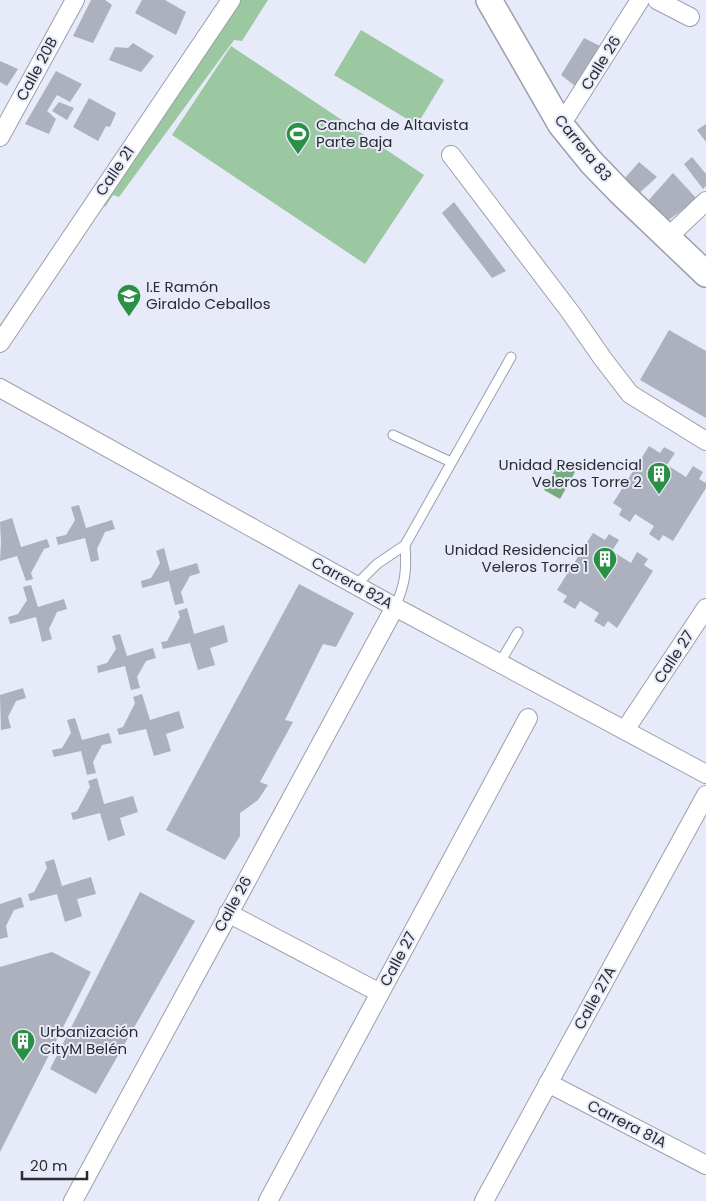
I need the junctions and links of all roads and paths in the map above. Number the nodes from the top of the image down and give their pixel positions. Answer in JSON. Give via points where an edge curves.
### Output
{"nodes":[{"id":1,"x":74,"y":0,"type":"edge"},
{"id":2,"x":230,"y":0,"type":"edge"},
{"id":3,"x":489,"y":0,"type":"edge"},
{"id":4,"x":640,"y":0,"type":"edge"},
{"id":5,"x":657,"y":0,"type":"edge"},
{"id":6,"x":690,"y":17,"type":"dead end"},
{"id":7,"x":561,"y":125,"type":"junction"},
{"id":8,"x":0,"y":138,"type":"edge"},
{"id":9,"x":450,"y":155,"type":"dead end"},
{"id":10,"x":706,"y":201,"type":"edge"},
{"id":11,"x":667,"y":238,"type":"junction"},
{"id":12,"x":706,"y":274,"type":"edge"},
{"id":13,"x":0,"y":343,"type":"edge"},
{"id":14,"x":511,"y":357,"type":"dead end"},
{"id":15,"x":0,"y":388,"type":"edge"},
{"id":16,"x":393,"y":435,"type":"dead end"},
{"id":17,"x":706,"y":441,"type":"edge"},
{"id":18,"x":451,"y":462,"type":"junction"},
{"id":19,"x":405,"y":545,"type":"junction"},
{"id":20,"x":356,"y":585,"type":"junction"},
{"id":21,"x":395,"y":608,"type":"junction"},
{"id":22,"x":706,"y":608,"type":"edge"},
{"id":23,"x":518,"y":632,"type":"dead end"},
{"id":24,"x":499,"y":664,"type":"junction"},
{"id":25,"x":528,"y":718,"type":"dead end"},
{"id":26,"x":625,"y":730,"type":"junction"},
{"id":27,"x":706,"y":774,"type":"edge"},
{"id":28,"x":706,"y":795,"type":"edge"},
{"id":29,"x":228,"y":913,"type":"junction"},
{"id":30,"x":380,"y":993,"type":"junction"},
{"id":31,"x":548,"y":1083,"type":"junction"},
{"id":32,"x":706,"y":1165,"type":"edge"},
{"id":33,"x":73,"y":1201,"type":"edge"},
{"id":34,"x":268,"y":1201,"type":"edge"},
{"id":35,"x":484,"y":1201,"type":"edge"}],
"edges":[{"from":1,"to":8,"type":"street","name":"Calle 20B"},
{"from":2,"to":13,"type":"street","name":"Calle 21"},
{"from":3,"to":7,"type":"street","name":"Carrera 83"},
{"from":4,"to":7,"type":"street","name":"Calle 26"},
{"from":5,"to":6,"type":"street"},
{"from":7,"to":11,"type":"street","name":"Carrera 83","via":[[591,162]]},
{"from":9,"to":17,"type":"street","via":[[630,394]]},
{"from":10,"to":11,"type":"street"},
{"from":11,"to":12,"type":"street","name":"Carrera 83"},
{"from":14,"to":18,"type":"lane"},
{"from":15,"to":20,"type":"street","name":"Carrera 82A"},
{"from":16,"to":18,"type":"lane"},
{"from":18,"to":19,"type":"lane"},
{"from":19,"to":20,"type":"lane","via":[[377,564]]},
{"from":19,"to":21,"type":"lane","via":[[405,580]]},
{"from":20,"to":21,"type":"street","name":"Carrera 82A"},
{"from":21,"to":24,"type":"street","name":"Carrera 82A"},
{"from":21,"to":29,"type":"street","name":"Calle 26"},
{"from":22,"to":26,"type":"street","name":"Calle 27"},
{"from":23,"to":24,"type":"lane"},
{"from":24,"to":26,"type":"street","name":"Carrera 82A"},
{"from":25,"to":30,"type":"street","name":"Calle 27"},
{"from":26,"to":27,"type":"street","name":"Carrera 82A"},
{"from":28,"to":31,"type":"street","name":"Calle 27A"},
{"from":29,"to":30,"type":"street"},
{"from":29,"to":33,"type":"street","name":"Calle 26"},
{"from":30,"to":34,"type":"street","name":"Calle 27"},
{"from":31,"to":32,"type":"street","name":"Carrera 81A"},
{"from":31,"to":35,"type":"street","name":"Calle 27A"}]}
